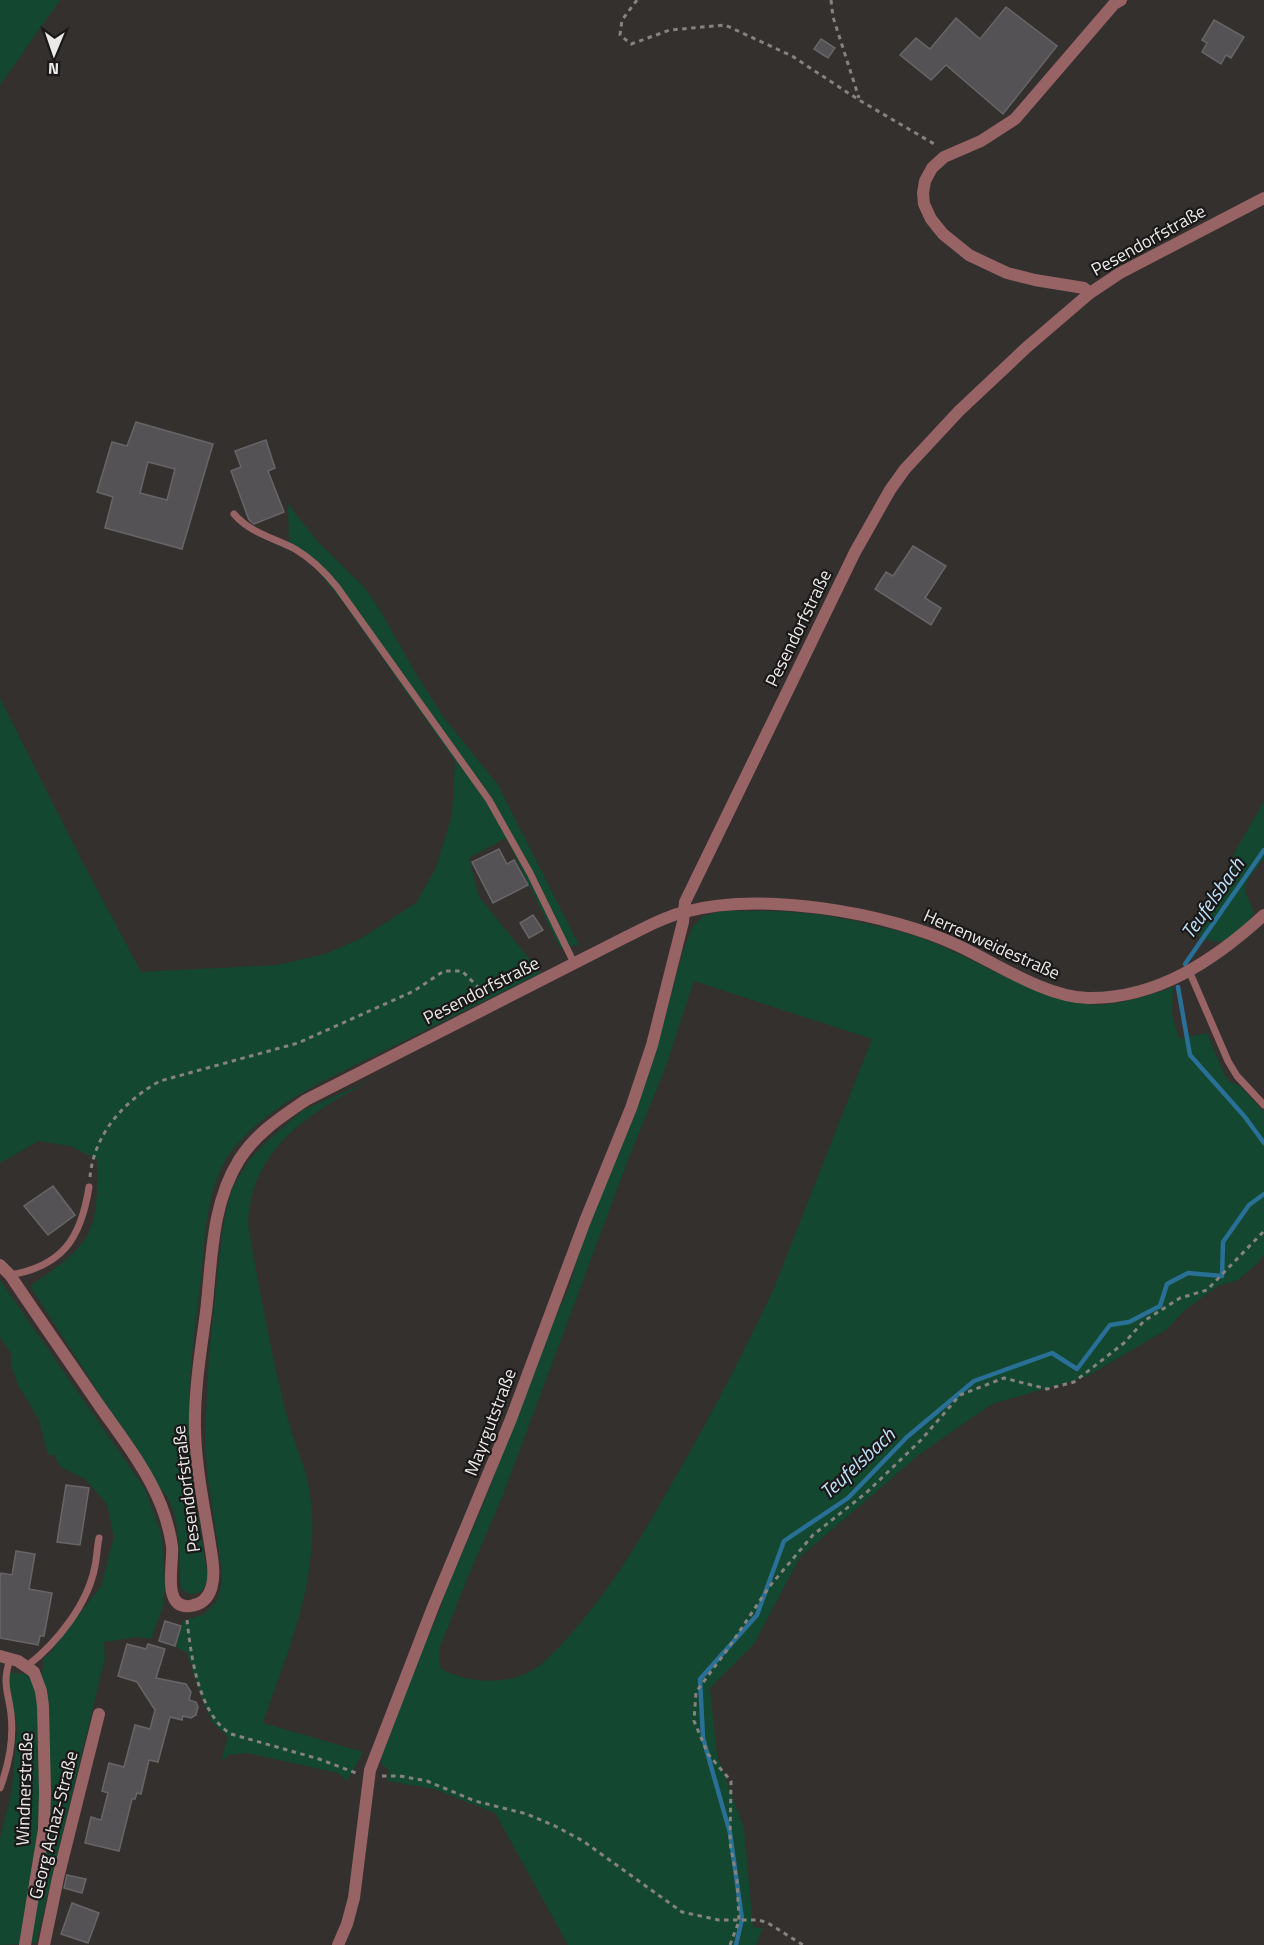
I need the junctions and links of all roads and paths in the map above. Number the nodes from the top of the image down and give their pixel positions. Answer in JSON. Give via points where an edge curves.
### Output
{"nodes":[{"id":1,"x":637,"y":0,"type":"edge"},
{"id":2,"x":831,"y":0,"type":"edge"},
{"id":3,"x":1121,"y":0,"type":"edge"},
{"id":4,"x":859,"y":100,"type":"junction"},
{"id":5,"x":944,"y":157,"type":"junction"},
{"id":6,"x":1264,"y":198,"type":"edge"},
{"id":7,"x":1090,"y":293,"type":"junction"},
{"id":8,"x":234,"y":514,"type":"dead end"},
{"id":9,"x":683,"y":912,"type":"junction"},
{"id":10,"x":1264,"y":915,"type":"edge"},
{"id":11,"x":574,"y":963,"type":"junction"},
{"id":12,"x":1190,"y":972,"type":"junction"},
{"id":13,"x":486,"y":1008,"type":"junction"},
{"id":14,"x":1264,"y":1105,"type":"edge"},
{"id":15,"x":89,"y":1187,"type":"joint"},
{"id":16,"x":1264,"y":1231,"type":"edge"},
{"id":17,"x":0,"y":1265,"type":"edge"},
{"id":18,"x":10,"y":1275,"type":"junction"},
{"id":19,"x":99,"y":1538,"type":"dead end"},
{"id":20,"x":186,"y":1606,"type":"junction"},
{"id":21,"x":5,"y":1657,"type":"edge"},
{"id":22,"x":27,"y":1666,"type":"junction"},
{"id":23,"x":99,"y":1714,"type":"dead end"},
{"id":24,"x":368,"y":1778,"type":"junction"},
{"id":25,"x":0,"y":1788,"type":"edge"},
{"id":26,"x":737,"y":1921,"type":"junction"},
{"id":27,"x":25,"y":1945,"type":"edge"},
{"id":28,"x":44,"y":1945,"type":"edge"},
{"id":29,"x":338,"y":1945,"type":"edge"},
{"id":30,"x":730,"y":1945,"type":"edge"},
{"id":31,"x":803,"y":1945,"type":"edge"}],
"edges":[{"from":1,"to":4,"type":"path","via":[[621,20],[620,35],[631,44],[670,30],[725,25],[792,56]]},
{"from":2,"to":4,"type":"path"},
{"from":3,"to":5,"type":"street","via":[[1015,119],[981,141]]},
{"from":4,"to":5,"type":"path","via":[[933,142]]},
{"from":5,"to":7,"type":"street","via":[[932,168],[923,194],[931,219],[943,234],[969,255],[997,269],[1084,288]]},
{"from":6,"to":7,"type":"street","name":"Pesendorfstraße","via":[[1120,273]]},
{"from":7,"to":9,"type":"street","name":"Pesendorfstraße","via":[[959,411],[890,490],[855,552]]},
{"from":8,"to":11,"type":"lane","via":[[249,528],[307,557],[337,587],[489,800]]},
{"from":9,"to":11,"type":"street","name":"Pesendorfstraße"},
{"from":9,"to":12,"type":"street","name":"Herrenweidestraße","via":[[754,904],[834,910],[877,918],[956,944],[1045,988],[1087,998],[1128,993]]},
{"from":9,"to":24,"type":"street","name":"Mayrgutstraße","via":[[652,1045],[630,1108]]},
{"from":10,"to":12,"type":"street","name":"Herrenweidestraße","via":[[1225,950]]},
{"from":11,"to":13,"type":"street","name":"Pesendorfstraße"},
{"from":12,"to":14,"type":"lane","via":[[1228,1061]]},
{"from":13,"to":15,"type":"path","via":[[477,986],[462,971],[444,971],[414,991],[298,1043],[160,1081],[141,1092],[109,1124],[98,1147]]},
{"from":13,"to":20,"type":"street","name":"Pesendorfstraße","via":[[280,1117],[252,1142],[228,1182],[214,1237],[195,1420],[214,1577],[210,1593],[203,1601]]},
{"from":15,"to":18,"type":"lane","via":[[84,1218],[61,1254],[36,1268]]},
{"from":16,"to":26,"type":"path","via":[[1206,1290],[1180,1298],[1144,1321],[1124,1343],[1074,1382],[1047,1389],[1004,1378],[960,1395],[921,1440],[866,1493],[813,1535],[769,1587],[696,1692],[694,1721],[708,1754],[730,1781],[730,1844],[737,1880]]},
{"from":17,"to":18,"type":"street","name":"Pesendorfstraße"},
{"from":18,"to":20,"type":"street","name":"Pesendorfstraße","via":[[153,1487],[169,1531],[172,1596]]},
{"from":19,"to":22,"type":"lane","via":[[95,1567],[83,1596],[54,1643]]},
{"from":20,"to":24,"type":"path","via":[[196,1672],[207,1705],[222,1728]]},
{"from":21,"to":22,"type":"street"},
{"from":21,"to":25,"type":"lane","via":[[11,1754]]},
{"from":22,"to":27,"type":"street","name":"Windnerstraße","via":[[41,1691],[45,1792],[42,1840]]},
{"from":23,"to":28,"type":"street","name":"Georg Achaz-Straße"},
{"from":24,"to":26,"type":"path","via":[[385,1775],[427,1782],[475,1801],[526,1814],[555,1826],[614,1862],[682,1912]]},
{"from":24,"to":29,"type":"street","name":"Mayrgutstraße","via":[[354,1898]]},
{"from":26,"to":30,"type":"path"},
{"from":26,"to":31,"type":"path","via":[[768,1923]]}]}
